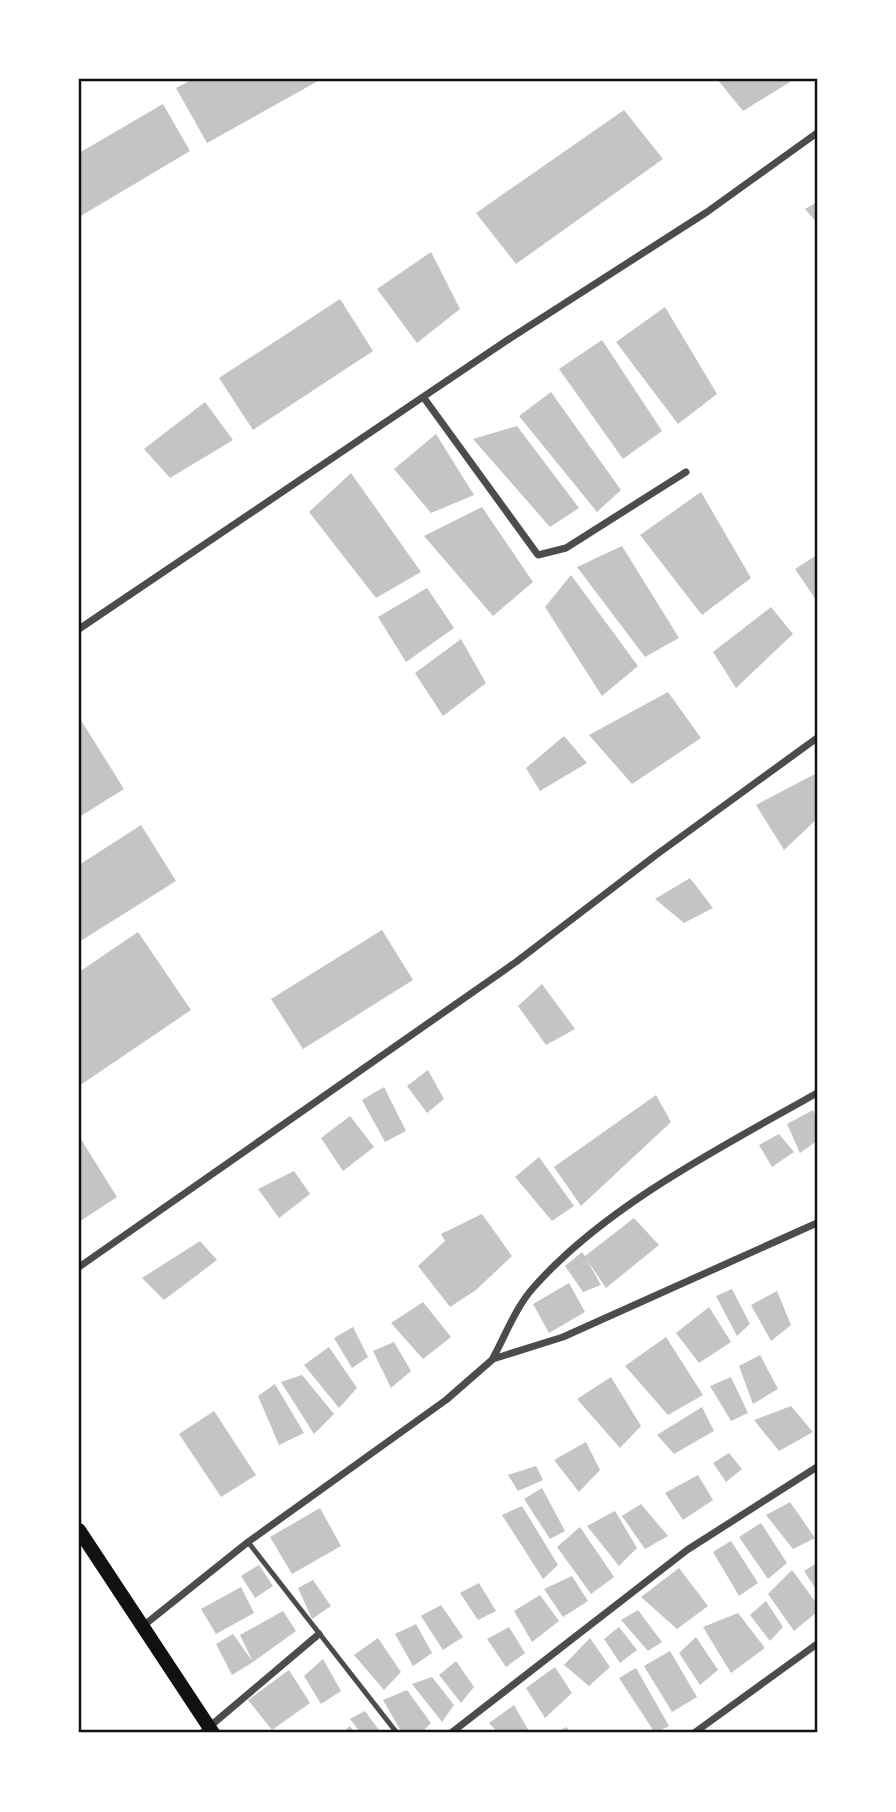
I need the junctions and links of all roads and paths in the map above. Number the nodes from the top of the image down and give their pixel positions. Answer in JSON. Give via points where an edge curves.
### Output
{"nodes":[{"id":1,"x":817,"y":133,"type":"edge"},
{"id":2,"x":424,"y":398,"type":"junction"},
{"id":3,"x":686,"y":472,"type":"dead end"},
{"id":4,"x":79,"y":629,"type":"edge"},
{"id":5,"x":817,"y":738,"type":"edge"},
{"id":6,"x":817,"y":1093,"type":"edge"},
{"id":7,"x":815,"y":1224,"type":"edge"},
{"id":8,"x":817,"y":1232,"type":"edge"},
{"id":9,"x":79,"y":1267,"type":"edge"},
{"id":10,"x":493,"y":1359,"type":"junction"},
{"id":11,"x":817,"y":1468,"type":"edge"},
{"id":12,"x":79,"y":1530,"type":"edge"},
{"id":13,"x":248,"y":1542,"type":"junction"},
{"id":14,"x":143,"y":1627,"type":"junction"},
{"id":15,"x":318,"y":1634,"type":"junction"},
{"id":16,"x":817,"y":1644,"type":"edge"},
{"id":17,"x":208,"y":1731,"type":"edge"},
{"id":18,"x":397,"y":1733,"type":"edge"},
{"id":19,"x":451,"y":1733,"type":"edge"},
{"id":20,"x":694,"y":1733,"type":"edge"}],
"edges":[{"from":1,"to":2,"type":"street","via":[[707,212]]},
{"from":2,"to":3,"type":"street","via":[[538,555],[566,548]]},
{"from":2,"to":4,"type":"street"},
{"from":5,"to":9,"type":"street","via":[[516,962]]},
{"from":6,"to":10,"type":"street","via":[[675,1174],[576,1245],[531,1290]]},
{"from":7,"to":8,"type":"street"},
{"from":7,"to":10,"type":"street","via":[[563,1337]]},
{"from":10,"to":13,"type":"street","via":[[446,1400]]},
{"from":11,"to":19,"type":"street","via":[[687,1550]]},
{"from":12,"to":14,"type":"main road"},
{"from":13,"to":14,"type":"street"},
{"from":13,"to":15,"type":"lane"},
{"from":14,"to":17,"type":"main road"},
{"from":15,"to":17,"type":"street"},
{"from":15,"to":18,"type":"lane"},
{"from":16,"to":20,"type":"street"}]}
